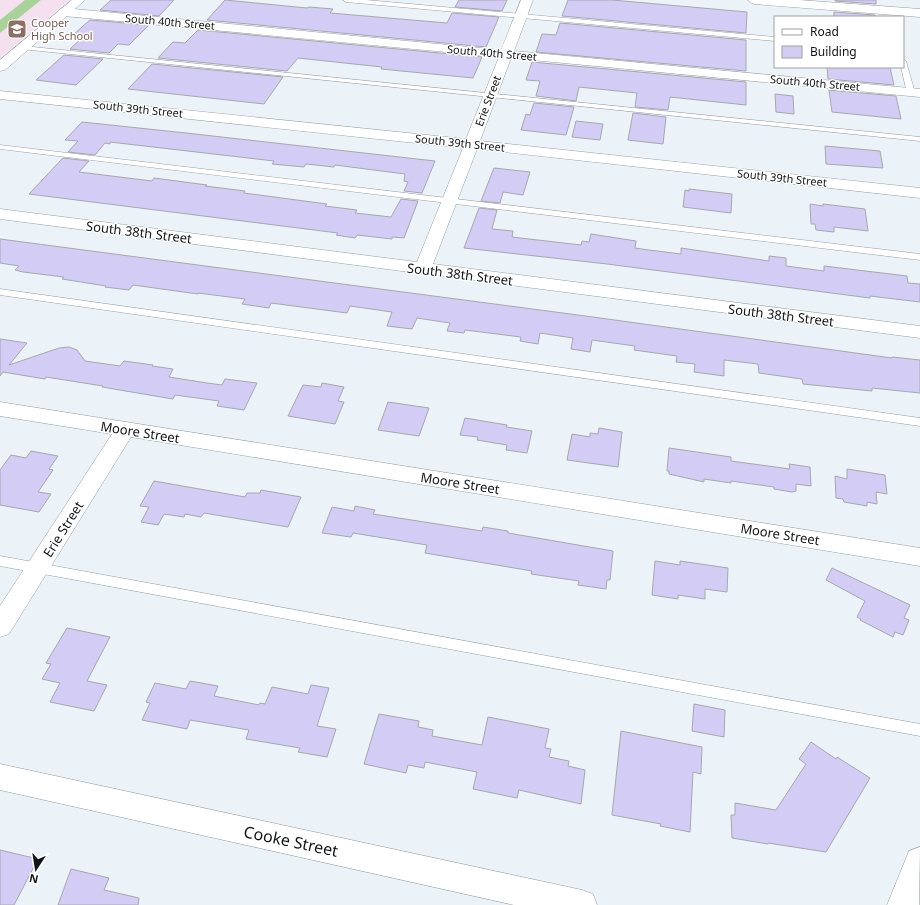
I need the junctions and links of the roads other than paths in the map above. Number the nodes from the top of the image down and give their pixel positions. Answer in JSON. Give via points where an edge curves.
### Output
{"nodes":[{"id":1,"x":79,"y":0,"type":"edge"},
{"id":2,"x":346,"y":0,"type":"edge"},
{"id":3,"x":527,"y":0,"type":"edge"},
{"id":4,"x":754,"y":0,"type":"edge"},
{"id":5,"x":813,"y":2,"type":"edge"},
{"id":6,"x":828,"y":3,"type":"edge"},
{"id":7,"x":64,"y":12,"type":"junction"},
{"id":8,"x":920,"y":13,"type":"edge"},
{"id":9,"x":895,"y":14,"type":"edge"},
{"id":10,"x":520,"y":15,"type":"junction"},
{"id":11,"x":774,"y":39,"type":"edge"},
{"id":12,"x":23,"y":48,"type":"junction"},
{"id":13,"x":505,"y":54,"type":"junction"},
{"id":14,"x":904,"y":63,"type":"edge"},
{"id":15,"x":0,"y":67,"type":"edge"},
{"id":16,"x":916,"y":93,"type":"edge"},
{"id":17,"x":0,"y":95,"type":"edge"},
{"id":18,"x":489,"y":96,"type":"junction"},
{"id":19,"x":920,"y":139,"type":"edge"},
{"id":20,"x":472,"y":144,"type":"junction"},
{"id":21,"x":0,"y":148,"type":"edge"},
{"id":22,"x":920,"y":193,"type":"edge"},
{"id":23,"x":450,"y":201,"type":"junction"},
{"id":24,"x":0,"y":214,"type":"edge"},
{"id":25,"x":920,"y":257,"type":"edge"},
{"id":26,"x":423,"y":269,"type":"junction"},
{"id":27,"x":0,"y":292,"type":"edge"},
{"id":28,"x":920,"y":332,"type":"edge"},
{"id":29,"x":0,"y":409,"type":"edge"},
{"id":30,"x":920,"y":422,"type":"edge"},
{"id":31,"x":125,"y":430,"type":"junction"},
{"id":32,"x":920,"y":556,"type":"edge"},
{"id":33,"x":0,"y":561,"type":"edge"},
{"id":34,"x":38,"y":568,"type":"junction"},
{"id":35,"x":0,"y":627,"type":"edge"},
{"id":36,"x":920,"y":730,"type":"edge"},
{"id":37,"x":0,"y":777,"type":"edge"},
{"id":38,"x":920,"y":862,"type":"edge"},
{"id":39,"x":582,"y":905,"type":"edge"},
{"id":40,"x":903,"y":905,"type":"edge"}],
"edges":[{"from":1,"to":7,"type":"street"},
{"from":2,"to":10,"type":"lane"},
{"from":3,"to":10,"type":"street","name":"Erie Street"},
{"from":4,"to":5,"type":"street"},
{"from":5,"to":6,"type":"street"},
{"from":6,"to":9,"type":"street"},
{"from":7,"to":12,"type":"street"},
{"from":7,"to":13,"type":"street","name":"South 40th Street"},
{"from":8,"to":9,"type":"street"},
{"from":10,"to":11,"type":"lane"},
{"from":10,"to":13,"type":"street","name":"Erie Street"},
{"from":12,"to":15,"type":"street"},
{"from":12,"to":18,"type":"lane"},
{"from":13,"to":16,"type":"street","name":"South 40th Street"},
{"from":13,"to":18,"type":"street","name":"Erie Street"},
{"from":14,"to":16,"type":"lane"},
{"from":17,"to":20,"type":"street","name":"South 39th Street"},
{"from":18,"to":19,"type":"lane"},
{"from":18,"to":20,"type":"street","name":"Erie Street"},
{"from":20,"to":22,"type":"street","name":"South 39th Street"},
{"from":20,"to":23,"type":"street","name":"Erie Street"},
{"from":21,"to":23,"type":"lane"},
{"from":23,"to":25,"type":"lane"},
{"from":23,"to":26,"type":"street","name":"Erie Street"},
{"from":24,"to":26,"type":"street","name":"South 38th Street"},
{"from":26,"to":28,"type":"street","name":"South 38th Street"},
{"from":27,"to":30,"type":"lane"},
{"from":29,"to":31,"type":"street","name":"Moore Street"},
{"from":31,"to":32,"type":"street","name":"Moore Street"},
{"from":31,"to":34,"type":"street","name":"Erie Street"},
{"from":33,"to":34,"type":"lane"},
{"from":34,"to":35,"type":"street","name":"Erie Street"},
{"from":34,"to":36,"type":"lane"},
{"from":37,"to":39,"type":"street","name":"Cooke Street"},
{"from":38,"to":40,"type":"street"}]}
